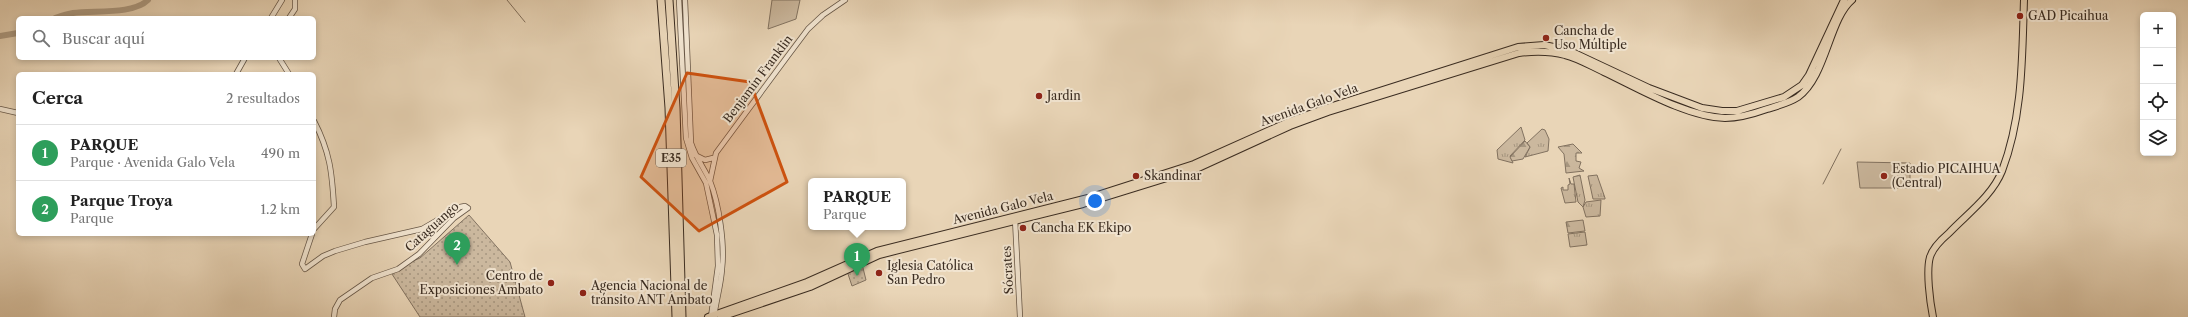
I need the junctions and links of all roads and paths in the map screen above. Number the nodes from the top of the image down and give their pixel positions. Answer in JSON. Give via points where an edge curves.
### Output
{"nodes":[{"id":1,"x":282,"y":0,"type":"edge"},
{"id":2,"x":295,"y":0,"type":"edge"},
{"id":3,"x":661,"y":0,"type":"edge"},
{"id":4,"x":669,"y":0,"type":"edge"},
{"id":5,"x":679,"y":0,"type":"edge"},
{"id":6,"x":685,"y":0,"type":"edge"},
{"id":7,"x":845,"y":0,"type":"edge"},
{"id":8,"x":1844,"y":0,"type":"edge"},
{"id":9,"x":1852,"y":0,"type":"edge"},
{"id":10,"x":2024,"y":0,"type":"edge"},
{"id":11,"x":272,"y":16,"type":"edge"},
{"id":12,"x":290,"y":16,"type":"edge"},
{"id":13,"x":244,"y":60,"type":"edge"},
{"id":14,"x":280,"y":60,"type":"edge"},
{"id":15,"x":237,"y":72,"type":"edge"},
{"id":16,"x":288,"y":72,"type":"edge"},
{"id":17,"x":1415,"y":83,"type":"junction"},
{"id":18,"x":0,"y":109,"type":"edge"},
{"id":19,"x":16,"y":113,"type":"edge"},
{"id":20,"x":316,"y":125,"type":"edge"},
{"id":21,"x":695,"y":155,"type":"junction"},
{"id":22,"x":713,"y":158,"type":"junction"},
{"id":23,"x":708,"y":182,"type":"junction"},
{"id":24,"x":1015,"y":220,"type":"junction"},
{"id":25,"x":316,"y":227,"type":"edge"},
{"id":26,"x":311,"y":236,"type":"edge"},
{"id":27,"x":712,"y":316,"type":"edge"},
{"id":28,"x":334,"y":317,"type":"edge"},
{"id":29,"x":676,"y":317,"type":"edge"},
{"id":30,"x":682,"y":317,"type":"edge"},
{"id":31,"x":720,"y":317,"type":"edge"},
{"id":32,"x":1020,"y":317,"type":"edge"},
{"id":33,"x":1933,"y":317,"type":"edge"}],
"edges":[{"from":1,"to":11,"type":"street"},
{"from":2,"to":12,"type":"street"},
{"from":3,"to":29,"type":"highway","number":"E35","via":[[669,108]]},
{"from":4,"to":30,"type":"highway","number":"E35","via":[[676,108]]},
{"from":5,"to":23,"type":"street","via":[[686,138],[692,158]]},
{"from":6,"to":21,"type":"street","via":[[691,143]]},
{"from":7,"to":22,"type":"street","name":"Benjamín Franklin","via":[[808,29]]},
{"from":8,"to":17,"type":"main road","name":"Avenida Galo Vela","via":[[1809,75],[1799,88],[1784,97],[1737,111],[1702,108],[1649,88],[1586,57],[1544,45],[1511,48]]},
{"from":9,"to":17,"type":"main road","name":"Avenida Galo Vela","via":[[1807,88],[1793,100],[1742,116],[1726,118],[1701,114],[1641,90],[1572,57],[1550,52],[1519,52]]},
{"from":10,"to":33,"type":"main road","via":[[2021,87],[2012,144],[2001,173],[1986,195],[1939,243],[1931,255],[1929,264]]},
{"from":13,"to":15,"type":"street"},
{"from":14,"to":16,"type":"street"},
{"from":17,"to":24,"type":"main road","name":"Avenida Galo Vela","via":[[1290,126],[1195,167]]},
{"from":18,"to":19,"type":"street"},
{"from":20,"to":25,"type":"street","via":[[331,163],[334,206]]},
{"from":21,"to":22,"type":"street","via":[[705,160]]},
{"from":21,"to":23,"type":"street"},
{"from":22,"to":23,"type":"street","name":"Benjamín Franklin"},
{"from":23,"to":27,"type":"street","via":[[719,255]]},
{"from":24,"to":27,"type":"main road","name":"Avenida Galo Vela","via":[[877,251],[807,282]]},
{"from":24,"to":31,"type":"main road","name":"Avenida Galo Vela","via":[[879,255],[810,287]]},
{"from":24,"to":32,"type":"street","name":"Sócrates"},
{"from":26,"to":28,"type":"street","name":"Cataguango","via":[[302,264],[305,270],[323,256],[335,251],[422,229],[460,207],[468,208],[454,218],[419,254],[398,269],[372,278],[340,300]]}]}
